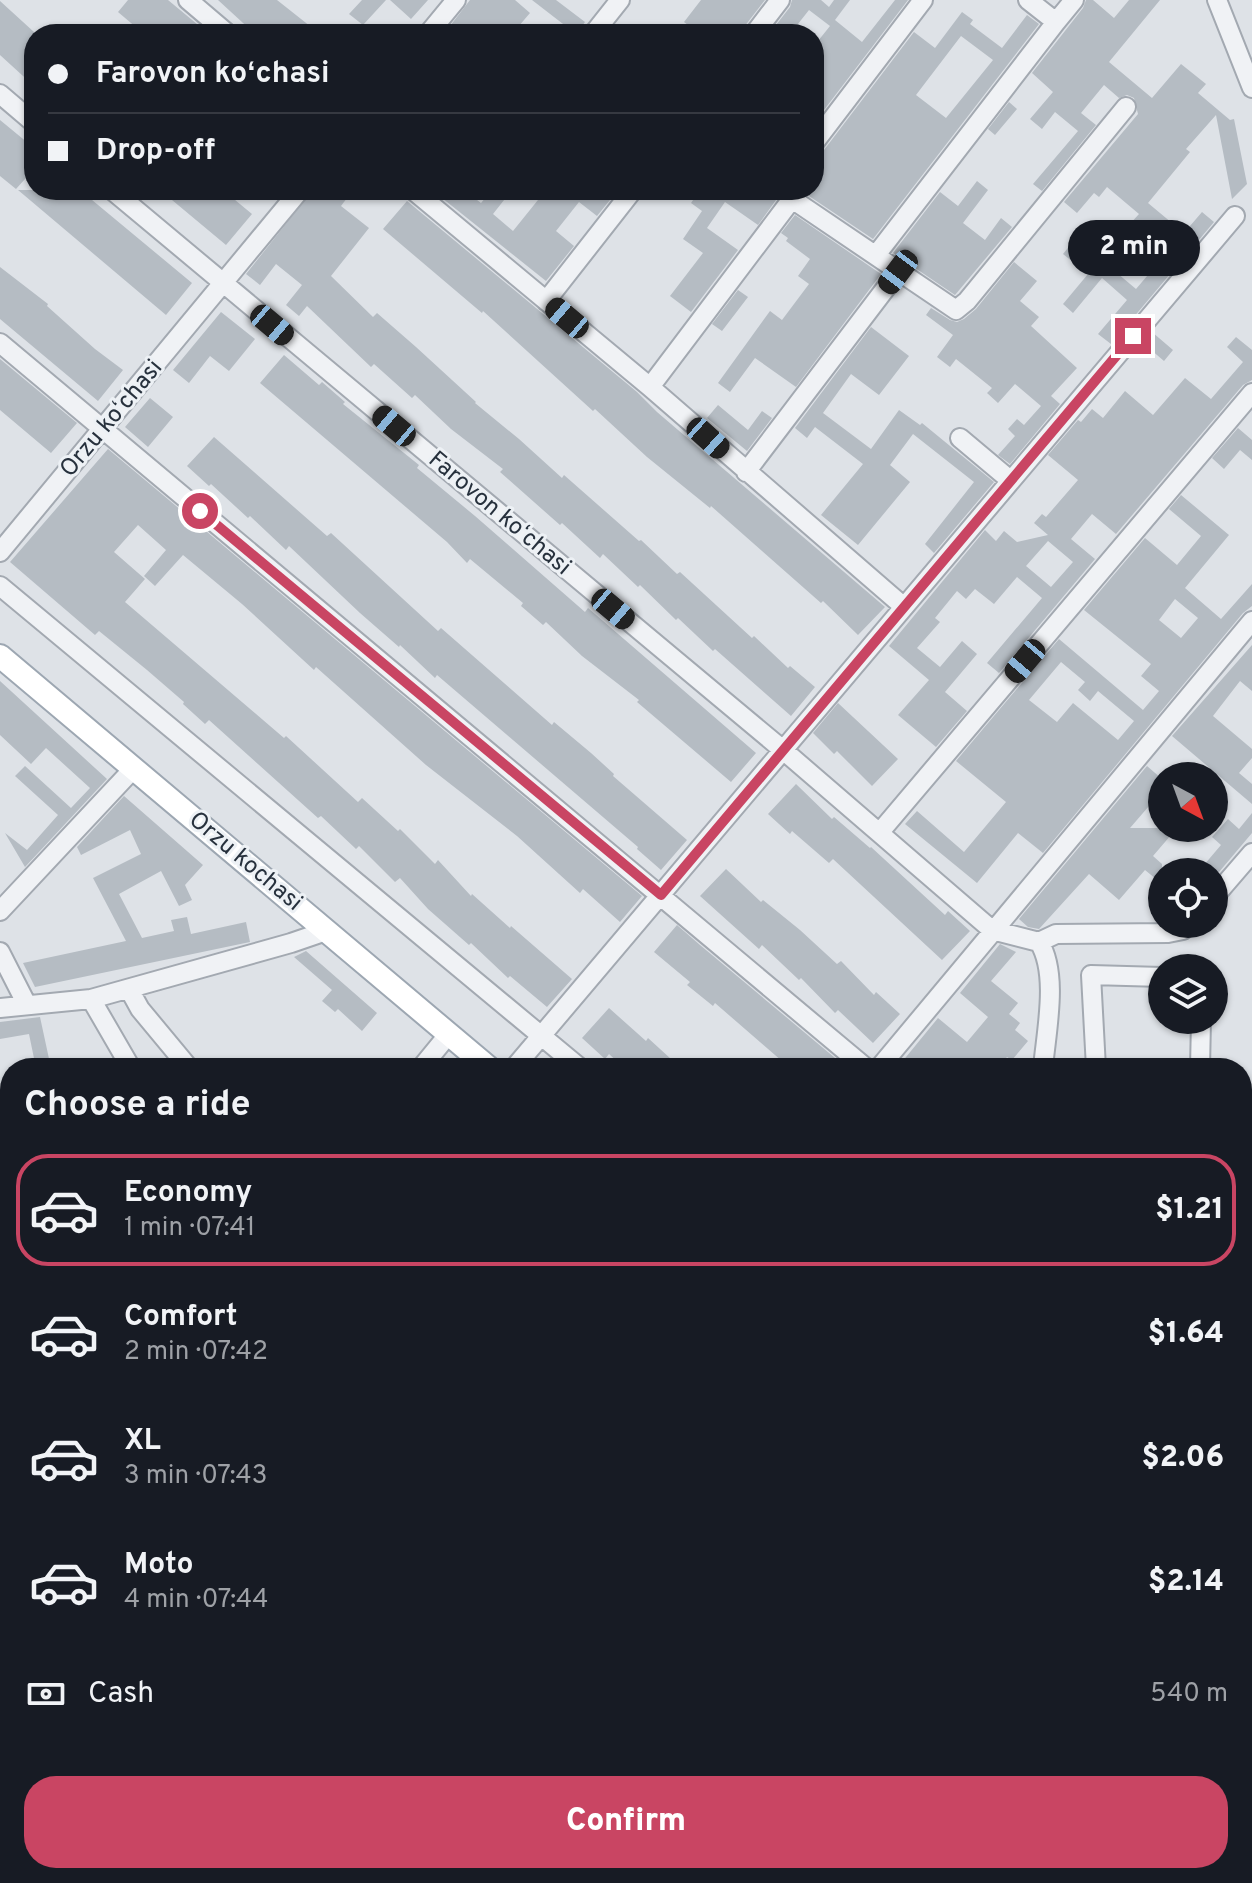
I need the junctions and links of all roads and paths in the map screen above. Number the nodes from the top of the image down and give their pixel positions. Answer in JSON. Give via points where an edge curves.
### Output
{"nodes":[{"id":1,"x":188,"y":0,"type":"edge"},
{"id":2,"x":456,"y":0,"type":"edge"},
{"id":3,"x":620,"y":0,"type":"edge"},
{"id":4,"x":780,"y":0,"type":"edge"},
{"id":5,"x":923,"y":0,"type":"edge"},
{"id":6,"x":1028,"y":0,"type":"edge"},
{"id":7,"x":1074,"y":0,"type":"edge"},
{"id":8,"x":1217,"y":0,"type":"edge"},
{"id":9,"x":1056,"y":22,"type":"junction"},
{"id":10,"x":216,"y":24,"type":"edge"},
{"id":11,"x":436,"y":24,"type":"edge"},
{"id":12,"x":601,"y":24,"type":"edge"},
{"id":13,"x":762,"y":24,"type":"edge"},
{"id":14,"x":1231,"y":30,"type":"junction"},
{"id":15,"x":1252,"y":31,"type":"edge"},
{"id":16,"x":1252,"y":88,"type":"edge"},
{"id":17,"x":0,"y":94,"type":"edge"},
{"id":18,"x":1126,"y":107,"type":"dead end"},
{"id":19,"x":24,"y":114,"type":"edge"},
{"id":20,"x":824,"y":130,"type":"edge"},
{"id":21,"x":124,"y":200,"type":"edge"},
{"id":22,"x":292,"y":200,"type":"edge"},
{"id":23,"x":425,"y":200,"type":"edge"},
{"id":24,"x":625,"y":200,"type":"edge"},
{"id":25,"x":784,"y":200,"type":"edge"},
{"id":26,"x":795,"y":200,"type":"edge"},
{"id":27,"x":1235,"y":216,"type":"dead end"},
{"id":28,"x":876,"y":255,"type":"junction"},
{"id":29,"x":898,"y":272,"type":"junction"},
{"id":30,"x":224,"y":285,"type":"junction"},
{"id":31,"x":546,"y":301,"type":"junction"},
{"id":32,"x":0,"y":343,"type":"edge"},
{"id":33,"x":650,"y":387,"type":"junction"},
{"id":34,"x":1252,"y":393,"type":"edge"},
{"id":35,"x":103,"y":430,"type":"junction"},
{"id":36,"x":960,"y":438,"type":"dead end"},
{"id":37,"x":746,"y":472,"type":"junction"},
{"id":38,"x":1010,"y":480,"type":"junction"},
{"id":39,"x":0,"y":552,"type":"edge"},
{"id":40,"x":0,"y":586,"type":"edge"},
{"id":41,"x":903,"y":606,"type":"junction"},
{"id":42,"x":1252,"y":621,"type":"edge"},
{"id":43,"x":0,"y":656,"type":"edge"},
{"id":44,"x":783,"y":750,"type":"junction"},
{"id":45,"x":134,"y":768,"type":"junction"},
{"id":46,"x":880,"y":832,"type":"junction"},
{"id":47,"x":1252,"y":853,"type":"edge"},
{"id":48,"x":1228,"y":881,"type":"edge"},
{"id":49,"x":661,"y":895,"type":"junction"},
{"id":50,"x":0,"y":911,"type":"edge"},
{"id":51,"x":992,"y":930,"type":"junction"},
{"id":52,"x":326,"y":931,"type":"junction"},
{"id":53,"x":1148,"y":933,"type":"edge"},
{"id":54,"x":1039,"y":942,"type":"junction"},
{"id":55,"x":0,"y":952,"type":"edge"},
{"id":56,"x":1148,"y":977,"type":"edge"},
{"id":57,"x":129,"y":989,"type":"junction"},
{"id":58,"x":91,"y":999,"type":"junction"},
{"id":59,"x":27,"y":1005,"type":"junction"},
{"id":60,"x":0,"y":1008,"type":"edge"},
{"id":61,"x":1201,"y":1034,"type":"edge"},
{"id":62,"x":448,"y":1035,"type":"junction"},
{"id":63,"x":543,"y":1036,"type":"junction"},
{"id":64,"x":125,"y":1058,"type":"edge"},
{"id":65,"x":181,"y":1058,"type":"edge"},
{"id":66,"x":429,"y":1058,"type":"edge"},
{"id":67,"x":477,"y":1058,"type":"edge"},
{"id":68,"x":523,"y":1058,"type":"edge"},
{"id":69,"x":568,"y":1058,"type":"edge"},
{"id":70,"x":854,"y":1058,"type":"edge"},
{"id":71,"x":887,"y":1058,"type":"edge"},
{"id":72,"x":1044,"y":1058,"type":"edge"},
{"id":73,"x":1095,"y":1058,"type":"edge"},
{"id":74,"x":1200,"y":1058,"type":"edge"}],
"edges":[{"from":1,"to":10,"type":"street"},
{"from":2,"to":11,"type":"street"},
{"from":3,"to":12,"type":"street"},
{"from":4,"to":13,"type":"street"},
{"from":5,"to":20,"type":"street"},
{"from":6,"to":9,"type":"street"},
{"from":7,"to":9,"type":"street"},
{"from":8,"to":14,"type":"street"},
{"from":9,"to":28,"type":"street"},
{"from":14,"to":15,"type":"street"},
{"from":14,"to":16,"type":"street"},
{"from":17,"to":19,"type":"street"},
{"from":18,"to":29,"type":"street","via":[[956,310]]},
{"from":21,"to":30,"type":"street"},
{"from":22,"to":30,"type":"street","name":"Orzu koʻchasi"},
{"from":23,"to":31,"type":"street"},
{"from":24,"to":31,"type":"street"},
{"from":25,"to":33,"type":"street"},
{"from":26,"to":28,"type":"street"},
{"from":27,"to":38,"type":"street"},
{"from":28,"to":29,"type":"street"},
{"from":29,"to":37,"type":"street"},
{"from":30,"to":35,"type":"street","name":"Orzu koʻchasi"},
{"from":30,"to":44,"type":"street","name":"Farovon koʻchasi"},
{"from":31,"to":33,"type":"street"},
{"from":32,"to":35,"type":"street"},
{"from":33,"to":37,"type":"street"},
{"from":34,"to":46,"type":"street"},
{"from":35,"to":39,"type":"street","name":"Orzu koʻchasi"},
{"from":35,"to":49,"type":"street"},
{"from":36,"to":38,"type":"street"},
{"from":37,"to":41,"type":"street"},
{"from":38,"to":41,"type":"street"},
{"from":40,"to":63,"type":"street"},
{"from":41,"to":44,"type":"street"},
{"from":42,"to":51,"type":"street"},
{"from":43,"to":45,"type":"main road","name":"Orzu kochasi"},
{"from":44,"to":46,"type":"street","name":"Farovon koʻchasi"},
{"from":44,"to":49,"type":"street"},
{"from":45,"to":50,"type":"street"},
{"from":45,"to":52,"type":"main road","name":"Orzu kochasi"},
{"from":46,"to":51,"type":"street","name":"Farovon koʻchasi"},
{"from":47,"to":48,"type":"street"},
{"from":49,"to":63,"type":"street"},
{"from":49,"to":70,"type":"street"},
{"from":51,"to":54,"type":"street","name":"Farovon koʻchasi"},
{"from":51,"to":71,"type":"street"},
{"from":52,"to":57,"type":"street"},
{"from":52,"to":62,"type":"main road","name":"Orzu kochasi"},
{"from":53,"to":54,"type":"street","via":[[1056,934]]},
{"from":54,"to":72,"type":"street","via":[[1050,995]]},
{"from":55,"to":59,"type":"street"},
{"from":56,"to":73,"type":"street","via":[[1091,975]]},
{"from":57,"to":58,"type":"street"},
{"from":57,"to":65,"type":"street"},
{"from":58,"to":59,"type":"street"},
{"from":58,"to":64,"type":"street"},
{"from":59,"to":60,"type":"street"},
{"from":61,"to":74,"type":"street"},
{"from":62,"to":66,"type":"street"},
{"from":62,"to":67,"type":"main road","name":"Orzu kochasi"},
{"from":63,"to":68,"type":"street"},
{"from":63,"to":69,"type":"street"}]}
